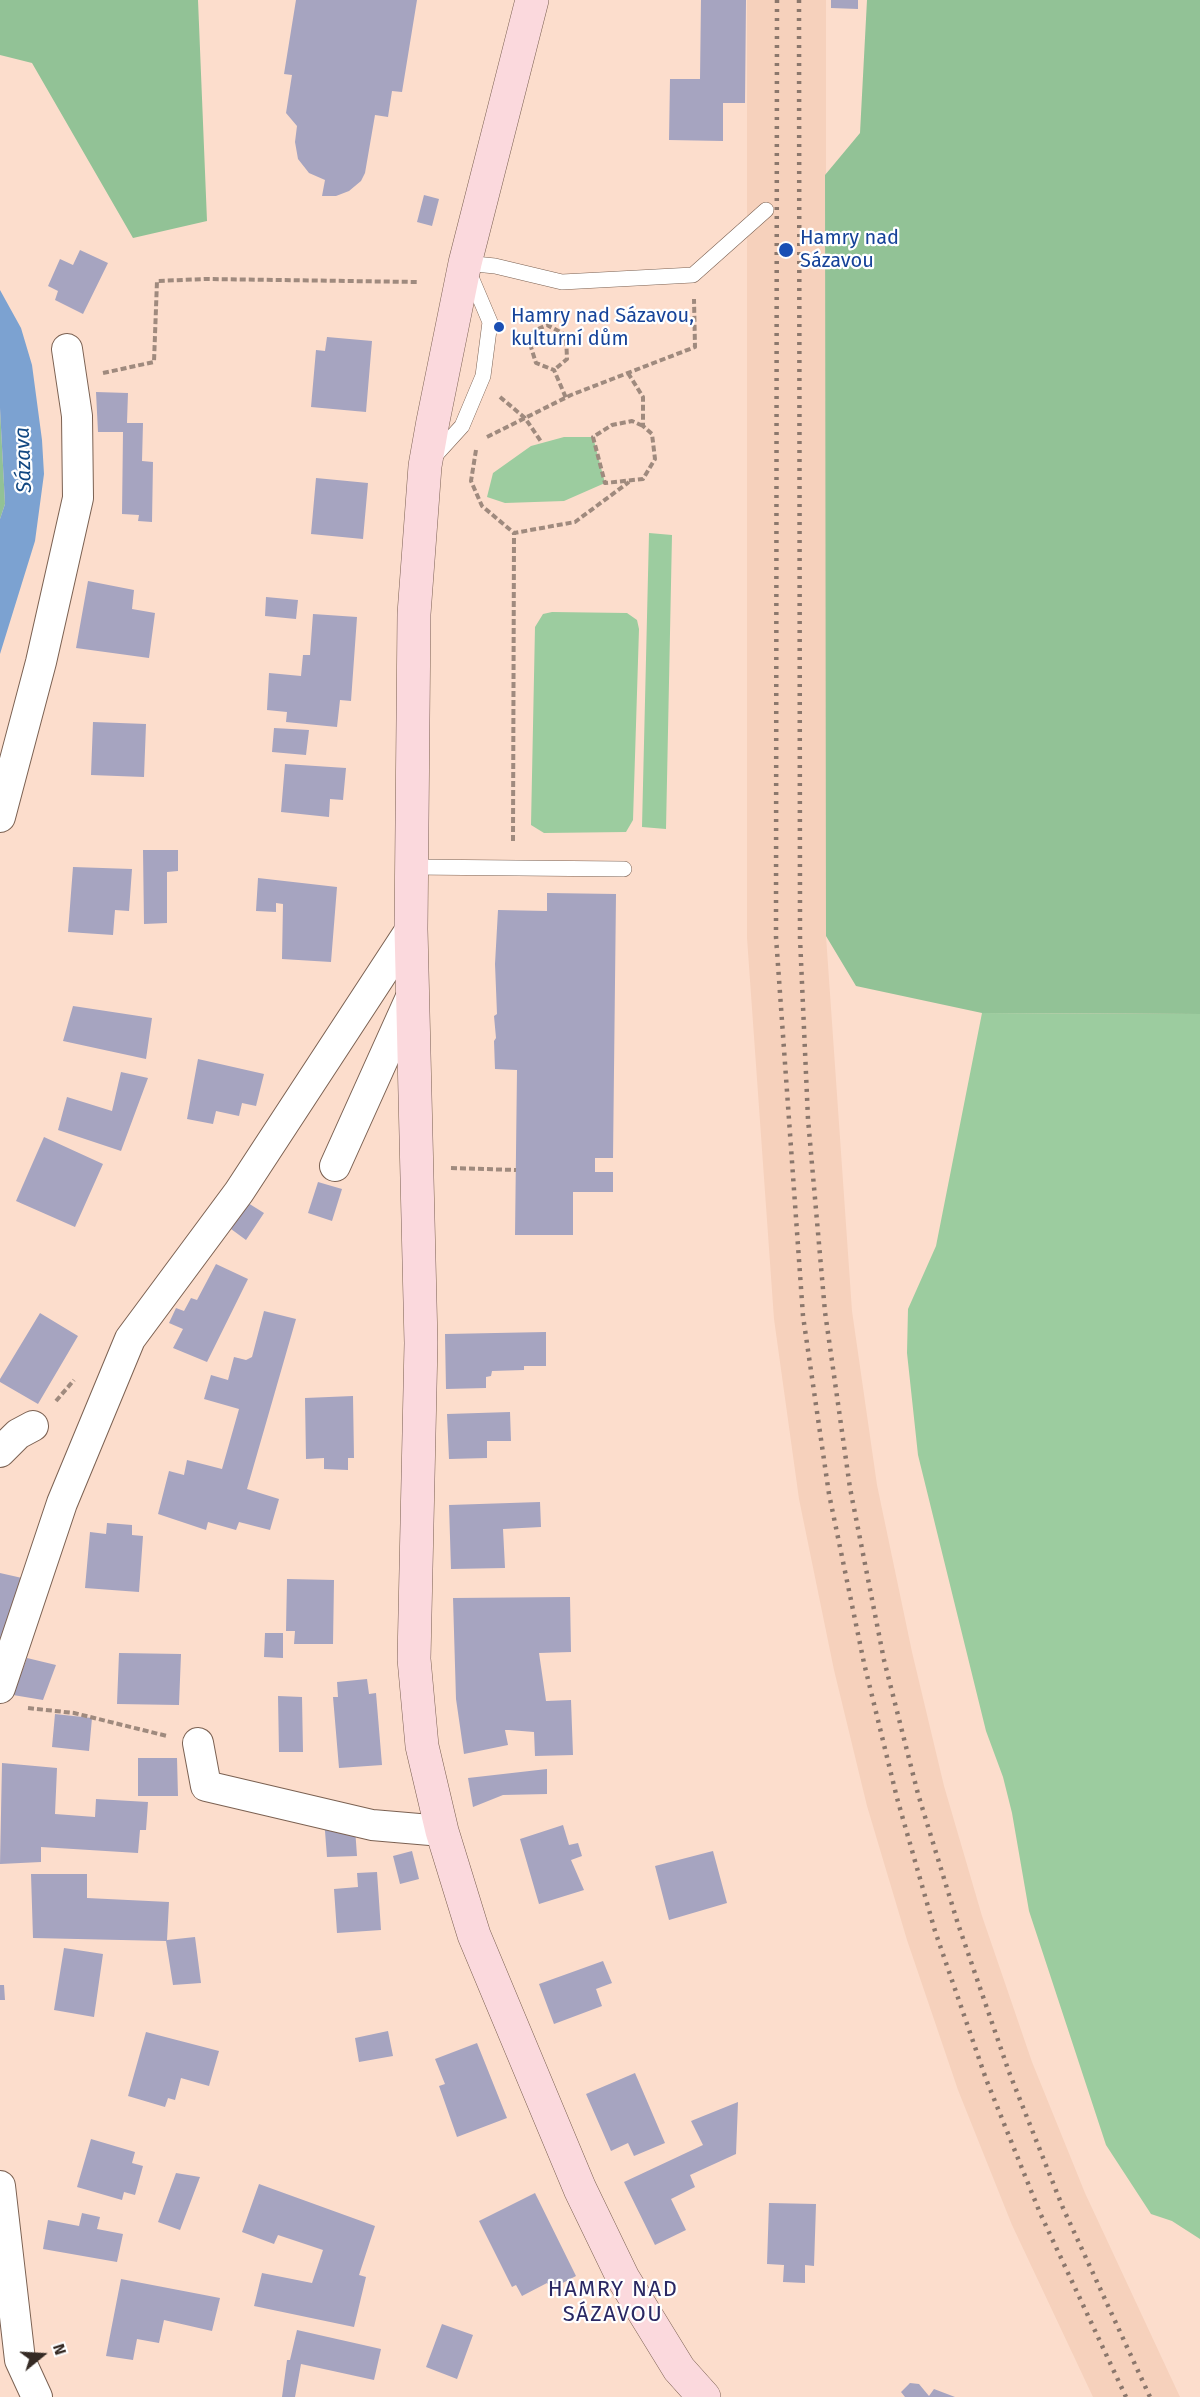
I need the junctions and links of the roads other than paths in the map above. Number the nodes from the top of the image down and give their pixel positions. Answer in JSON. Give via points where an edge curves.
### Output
{"nodes":[{"id":1,"x":532,"y":0,"type":"edge"},
{"id":2,"x":766,"y":210,"type":"dead end"},
{"id":3,"x":465,"y":263,"type":"junction"},
{"id":4,"x":68,"y":349,"type":"dead end"},
{"id":5,"x":0,"y":817,"type":"edge"},
{"id":6,"x":411,"y":867,"type":"junction"},
{"id":7,"x":624,"y":869,"type":"dead end"},
{"id":8,"x":411,"y":929,"type":"junction"},
{"id":9,"x":412,"y":995,"type":"junction"},
{"id":10,"x":335,"y":1166,"type":"dead end"},
{"id":11,"x":33,"y":1426,"type":"dead end"},
{"id":12,"x":0,"y":1452,"type":"edge"},
{"id":13,"x":11,"y":1698,"type":"edge"},
{"id":14,"x":198,"y":1743,"type":"road end"},
{"id":15,"x":442,"y":1831,"type":"junction"},
{"id":16,"x":0,"y":2186,"type":"edge"},
{"id":17,"x":37,"y":2397,"type":"edge"},
{"id":18,"x":704,"y":2397,"type":"edge"}],
"edges":[{"from":1,"to":3,"type":"street"},
{"from":2,"to":3,"type":"lane","via":[[693,274],[562,282]]},
{"from":3,"to":6,"type":"street","via":[[425,466],[414,614]]},
{"from":4,"to":5,"type":"street","via":[[77,416],[78,498],[41,662]]},
{"from":6,"to":7,"type":"lane"},
{"from":6,"to":8,"type":"street"},
{"from":8,"to":9,"type":"street"},
{"from":8,"to":13,"type":"street","via":[[239,1192],[130,1339],[62,1503]]},
{"from":9,"to":10,"type":"street"},
{"from":9,"to":15,"type":"street","via":[[421,1343],[414,1659],[422,1746]]},
{"from":11,"to":12,"type":"street"},
{"from":14,"to":15,"type":"street","via":[[206,1786],[372,1825]]},
{"from":15,"to":18,"type":"street","via":[[474,1935],[580,2189],[623,2278],[679,2369]]},
{"from":16,"to":17,"type":"street","via":[[20,2360]]}]}
